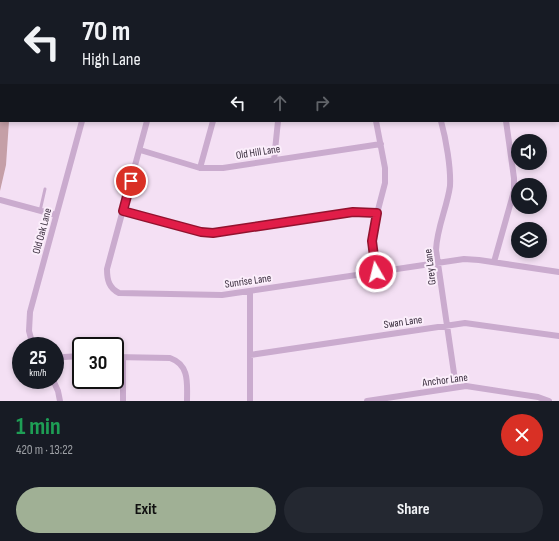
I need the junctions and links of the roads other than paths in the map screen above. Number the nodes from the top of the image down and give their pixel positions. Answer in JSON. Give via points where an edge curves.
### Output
{"nodes":[{"id":1,"x":82,"y":122,"type":"edge"},
{"id":2,"x":148,"y":122,"type":"edge"},
{"id":3,"x":213,"y":122,"type":"edge"},
{"id":4,"x":278,"y":122,"type":"edge"},
{"id":5,"x":376,"y":122,"type":"edge"},
{"id":6,"x":441,"y":122,"type":"edge"},
{"id":7,"x":506,"y":122,"type":"edge"},
{"id":8,"x":381,"y":144,"type":"junction"},
{"id":9,"x":140,"y":150,"type":"junction"},
{"id":10,"x":274,"y":160,"type":"junction"},
{"id":11,"x":200,"y":168,"type":"junction"},
{"id":12,"x":45,"y":189,"type":"dead end"},
{"id":13,"x":0,"y":200,"type":"edge"},
{"id":14,"x":40,"y":211,"type":"junction"},
{"id":15,"x":123,"y":211,"type":"junction"},
{"id":16,"x":377,"y":213,"type":"junction"},
{"id":17,"x":56,"y":215,"type":"junction"},
{"id":18,"x":494,"y":262,"type":"junction"},
{"id":19,"x":438,"y":263,"type":"junction"},
{"id":20,"x":559,"y":265,"type":"edge"},
{"id":21,"x":376,"y":272,"type":"junction"},
{"id":22,"x":558,"y":272,"type":"edge"},
{"id":23,"x":250,"y":291,"type":"junction"},
{"id":24,"x":448,"y":325,"type":"junction"},
{"id":25,"x":559,"y":336,"type":"edge"},
{"id":26,"x":30,"y":337,"type":"edge"},
{"id":27,"x":250,"y":355,"type":"junction"},
{"id":28,"x":124,"y":357,"type":"edge"},
{"id":29,"x":456,"y":388,"type":"junction"},
{"id":30,"x":57,"y":389,"type":"edge"},
{"id":31,"x":123,"y":389,"type":"edge"},
{"id":32,"x":60,"y":401,"type":"edge"},
{"id":33,"x":123,"y":401,"type":"edge"},
{"id":34,"x":187,"y":401,"type":"edge"},
{"id":35,"x":250,"y":401,"type":"edge"},
{"id":36,"x":367,"y":401,"type":"edge"},
{"id":37,"x":549,"y":401,"type":"edge"}],
"edges":[{"from":1,"to":17,"type":"street","name":"Old Oak Lane"},
{"from":2,"to":9,"type":"street","name":"Sunrise Lane"},
{"from":3,"to":11,"type":"street"},
{"from":4,"to":10,"type":"street"},
{"from":5,"to":8,"type":"street"},
{"from":6,"to":19,"type":"street","name":"Grey Lane","via":[[450,176],[448,197],[437,234]]},
{"from":7,"to":18,"type":"street","via":[[514,191]]},
{"from":8,"to":10,"type":"street","name":"Old Hill Lane"},
{"from":8,"to":16,"type":"street","via":[[385,184]]},
{"from":9,"to":11,"type":"street","name":"Old Hill Lane"},
{"from":9,"to":15,"type":"street","name":"Sunrise Lane"},
{"from":10,"to":11,"type":"street","name":"Old Hill Lane","via":[[223,168]]},
{"from":12,"to":14,"type":"lane"},
{"from":13,"to":14,"type":"street"},
{"from":14,"to":17,"type":"street"},
{"from":15,"to":16,"type":"street","via":[[194,231],[213,233],[353,212]]},
{"from":15,"to":23,"type":"street","name":"Sunrise Lane","via":[[107,269],[108,282],[116,291],[126,294],[207,296]]},
{"from":16,"to":21,"type":"street","via":[[372,241]]},
{"from":17,"to":26,"type":"street","name":"Old Oak Lane","via":[[30,312]]},
{"from":18,"to":19,"type":"street","name":"Sunrise Lane","via":[[464,259]]},
{"from":18,"to":22,"type":"street","name":"Sunrise Lane"},
{"from":19,"to":21,"type":"street","name":"Sunrise Lane"},
{"from":19,"to":24,"type":"street","name":"Grey Lane"},
{"from":20,"to":22,"type":"street"},
{"from":21,"to":23,"type":"street","name":"Sunrise Lane"},
{"from":23,"to":27,"type":"street"},
{"from":24,"to":25,"type":"street","name":"Swan Lane","via":[[474,322]]},
{"from":24,"to":27,"type":"street","name":"Swan Lane"},
{"from":24,"to":29,"type":"street","name":"Grey Lane"},
{"from":27,"to":35,"type":"street"},
{"from":28,"to":34,"type":"street","via":[[170,358],[180,363],[186,374]]},
{"from":29,"to":36,"type":"street","name":"Anchor Lane"},
{"from":29,"to":37,"type":"street","name":"Anchor Lane","via":[[474,386]]},
{"from":30,"to":32,"type":"street"},
{"from":31,"to":33,"type":"street"}]}
